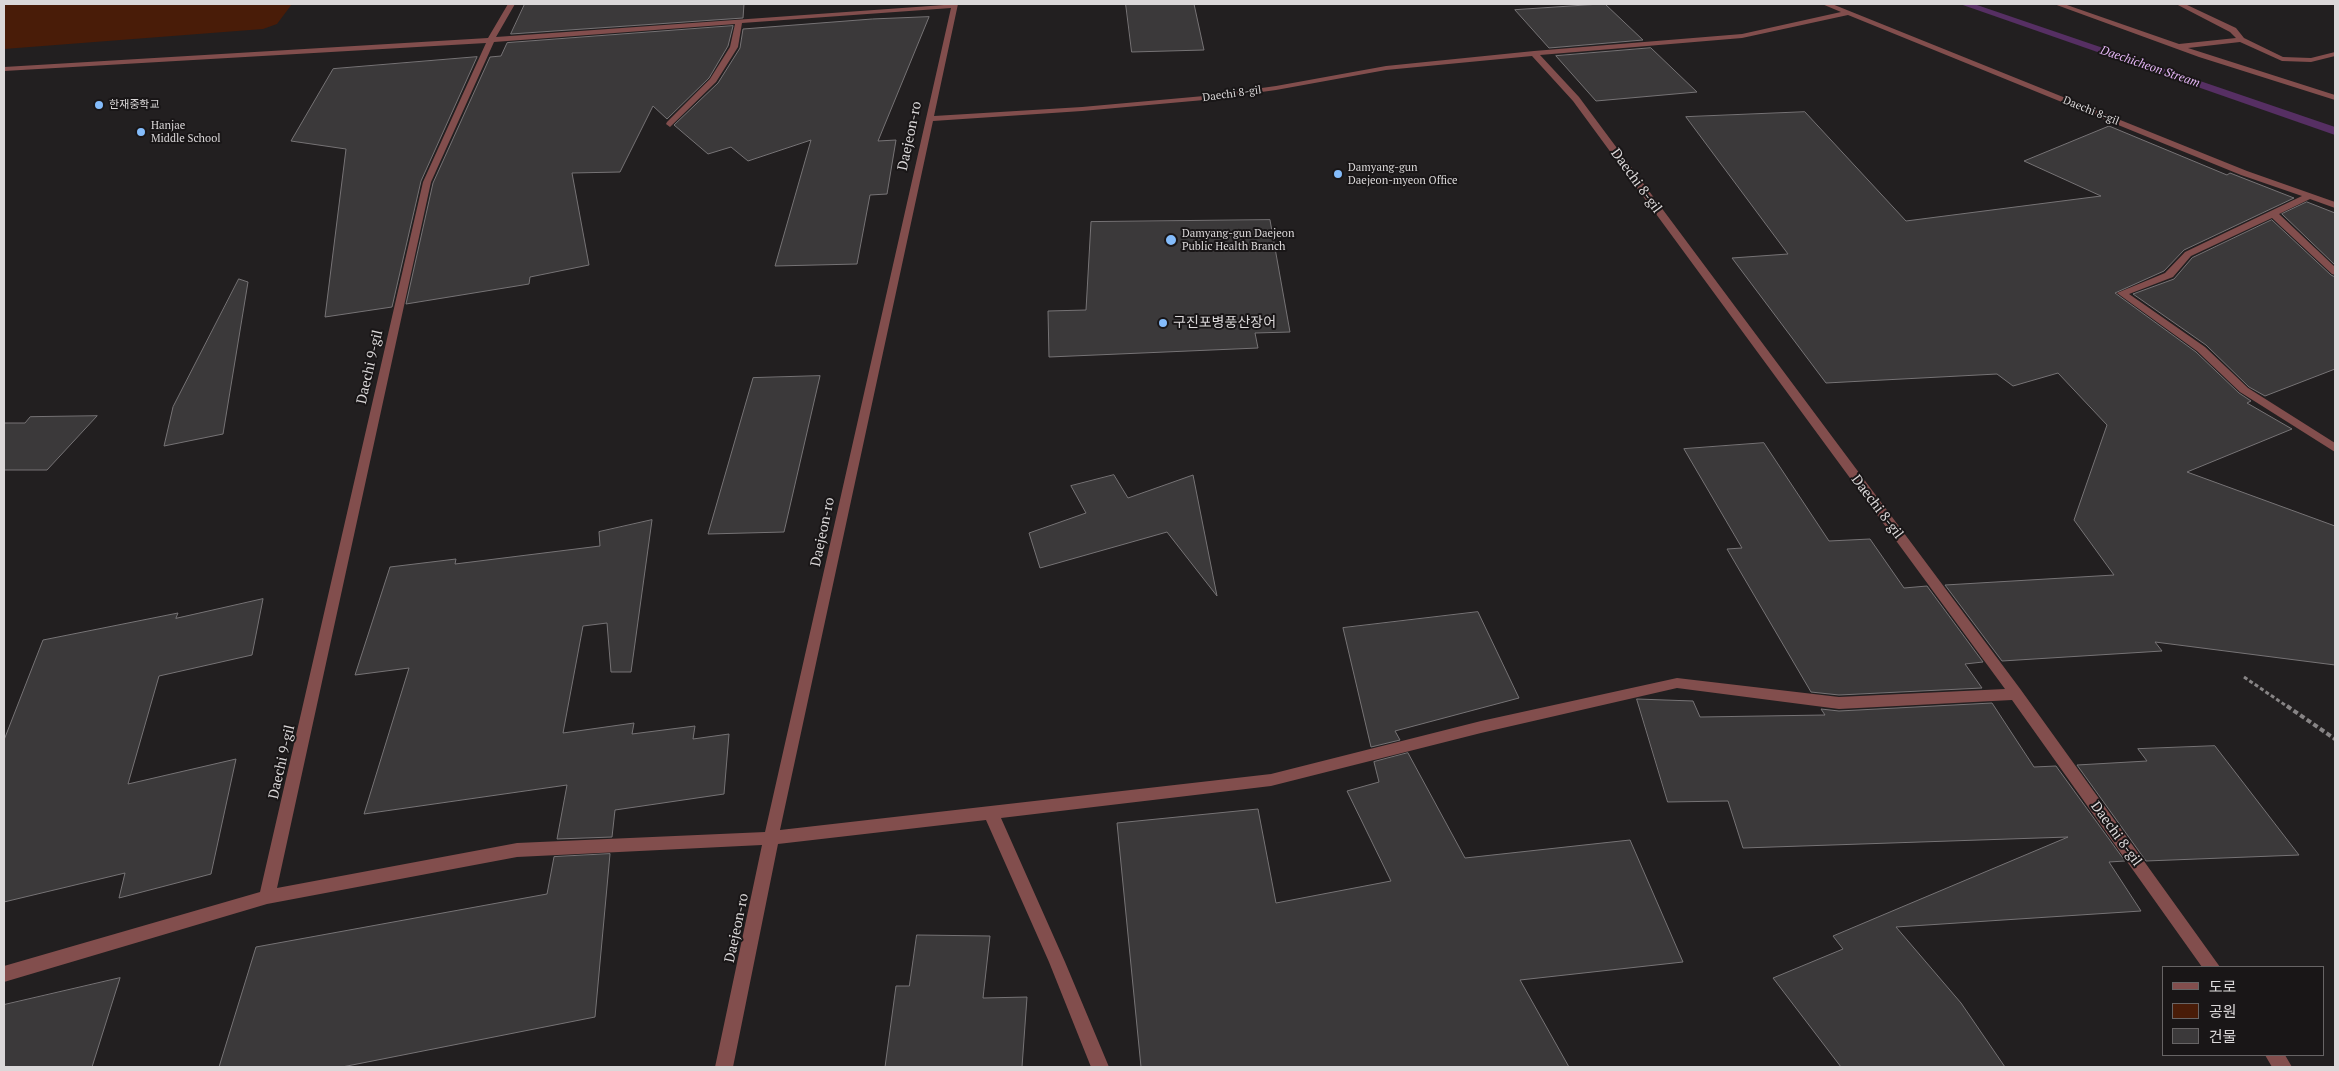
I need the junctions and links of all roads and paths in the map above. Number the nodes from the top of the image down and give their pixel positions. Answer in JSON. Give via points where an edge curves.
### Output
{"nodes":[{"id":1,"x":511,"y":4,"type":"edge"},
{"id":2,"x":955,"y":4,"type":"edge"},
{"id":3,"x":1826,"y":4,"type":"edge"},
{"id":4,"x":2058,"y":4,"type":"edge"},
{"id":5,"x":2180,"y":4,"type":"edge"},
{"id":6,"x":1849,"y":13,"type":"junction"},
{"id":7,"x":739,"y":21,"type":"junction"},
{"id":8,"x":491,"y":40,"type":"junction"},
{"id":9,"x":2241,"y":40,"type":"junction"},
{"id":10,"x":2178,"y":46,"type":"junction"},
{"id":11,"x":1534,"y":53,"type":"junction"},
{"id":12,"x":2335,"y":54,"type":"edge"},
{"id":13,"x":4,"y":69,"type":"edge"},
{"id":14,"x":2335,"y":98,"type":"edge"},
{"id":15,"x":929,"y":119,"type":"junction"},
{"id":16,"x":670,"y":124,"type":"dead end"},
{"id":17,"x":2310,"y":196,"type":"junction"},
{"id":18,"x":2335,"y":205,"type":"edge"},
{"id":19,"x":2273,"y":214,"type":"junction"},
{"id":20,"x":2335,"y":272,"type":"edge"},
{"id":21,"x":2335,"y":448,"type":"edge"},
{"id":22,"x":2244,"y":677,"type":"dead end"},
{"id":23,"x":2016,"y":694,"type":"junction"},
{"id":24,"x":2335,"y":739,"type":"edge"},
{"id":25,"x":991,"y":813,"type":"junction"},
{"id":26,"x":772,"y":838,"type":"junction"},
{"id":27,"x":267,"y":896,"type":"junction"},
{"id":28,"x":2211,"y":966,"type":"edge"},
{"id":29,"x":4,"y":974,"type":"edge"},
{"id":30,"x":2275,"y":1056,"type":"edge"},
{"id":31,"x":724,"y":1067,"type":"edge"},
{"id":32,"x":1100,"y":1067,"type":"edge"},
{"id":33,"x":2283,"y":1067,"type":"edge"}],
"edges":[{"from":1,"to":8,"type":"street","name":"Daechi 9-gil"},
{"from":2,"to":7,"type":"street"},
{"from":2,"to":15,"type":"street","name":"Daejeon-ro"},
{"from":3,"to":6,"type":"street","name":"Daechi 8-gil"},
{"from":4,"to":10,"type":"street"},
{"from":5,"to":9,"type":"street","via":[[2233,30]]},
{"from":6,"to":11,"type":"street","name":"Daechi 8-gil","via":[[1742,36]]},
{"from":6,"to":17,"type":"street","name":"Daechi 8-gil","via":[[2235,170]]},
{"from":7,"to":8,"type":"street"},
{"from":7,"to":16,"type":"street","via":[[734,46],[713,80]]},
{"from":8,"to":13,"type":"street"},
{"from":8,"to":27,"type":"street","name":"Daechi 9-gil","via":[[427,182]]},
{"from":9,"to":10,"type":"street"},
{"from":9,"to":12,"type":"street","via":[[2282,59],[2311,60]]},
{"from":10,"to":14,"type":"street"},
{"from":11,"to":15,"type":"street","name":"Daechi 8-gil","via":[[1386,68],[1204,98]]},
{"from":11,"to":23,"type":"street","name":"Daechi 8-gil","via":[[1582,107]]},
{"from":15,"to":26,"type":"street","name":"Daejeon-ro"},
{"from":17,"to":18,"type":"street","name":"Daechi 8-gil"},
{"from":17,"to":19,"type":"street"},
{"from":19,"to":20,"type":"street"},
{"from":19,"to":21,"type":"street","via":[[2188,254],[2169,274],[2122,293],[2200,349],[2244,390]]},
{"from":22,"to":24,"type":"path"},
{"from":23,"to":25,"type":"street","via":[[1839,703],[1677,683],[1481,727],[1271,780]]},
{"from":23,"to":28,"type":"street","name":"Daechi 8-gil"},
{"from":25,"to":26,"type":"street"},
{"from":25,"to":32,"type":"street"},
{"from":26,"to":27,"type":"street","via":[[517,850]]},
{"from":26,"to":31,"type":"street","name":"Daejeon-ro"},
{"from":27,"to":29,"type":"street"},
{"from":30,"to":33,"type":"street"}]}
